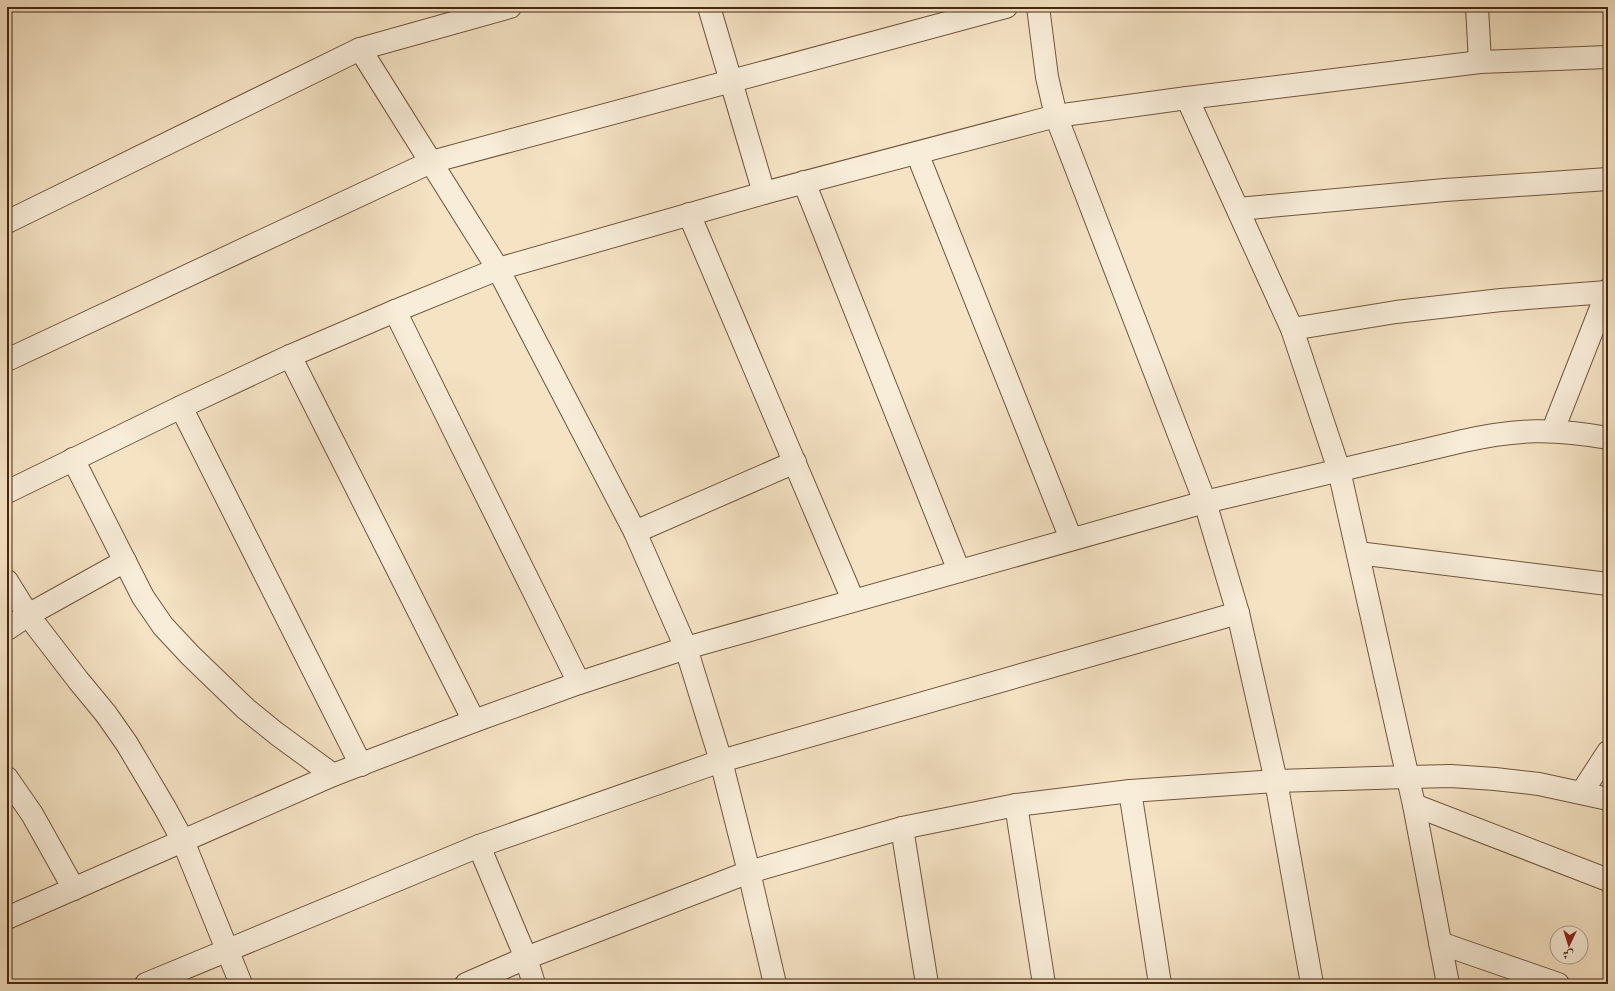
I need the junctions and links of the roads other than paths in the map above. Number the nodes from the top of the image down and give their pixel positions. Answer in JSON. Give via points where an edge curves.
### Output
{"nodes":[{"id":1,"x":510,"y":7,"type":"edge"},
{"id":2,"x":709,"y":7,"type":"edge"},
{"id":3,"x":1006,"y":7,"type":"edge"},
{"id":4,"x":1038,"y":7,"type":"edge"},
{"id":5,"x":1477,"y":7,"type":"edge"},
{"id":6,"x":360,"y":48,"type":"junction"},
{"id":7,"x":1608,"y":57,"type":"edge"},
{"id":8,"x":1480,"y":62,"type":"junction"},
{"id":9,"x":731,"y":80,"type":"junction"},
{"id":10,"x":1187,"y":98,"type":"junction"},
{"id":11,"x":1056,"y":116,"type":"junction"},
{"id":12,"x":917,"y":153,"type":"junction"},
{"id":13,"x":431,"y":162,"type":"junction"},
{"id":14,"x":1608,"y":179,"type":"edge"},
{"id":15,"x":804,"y":182,"type":"junction"},
{"id":16,"x":764,"y":193,"type":"junction"},
{"id":17,"x":1238,"y":209,"type":"junction"},
{"id":18,"x":689,"y":214,"type":"junction"},
{"id":19,"x":7,"y":222,"type":"edge"},
{"id":20,"x":498,"y":268,"type":"junction"},
{"id":21,"x":1608,"y":291,"type":"edge"},
{"id":22,"x":395,"y":311,"type":"junction"},
{"id":23,"x":1292,"y":329,"type":"junction"},
{"id":24,"x":290,"y":356,"type":"junction"},
{"id":25,"x":7,"y":360,"type":"edge"},
{"id":26,"x":181,"y":407,"type":"junction"},
{"id":27,"x":1553,"y":430,"type":"junction"},
{"id":28,"x":1608,"y":438,"type":"edge"},
{"id":29,"x":73,"y":459,"type":"junction"},
{"id":30,"x":794,"y":462,"type":"junction"},
{"id":31,"x":1339,"y":470,"type":"junction"},
{"id":32,"x":7,"y":492,"type":"edge"},
{"id":33,"x":1205,"y":502,"type":"junction"},
{"id":34,"x":636,"y":532,"type":"junction"},
{"id":35,"x":1072,"y":539,"type":"junction"},
{"id":36,"x":1358,"y":553,"type":"junction"},
{"id":37,"x":125,"y":561,"type":"junction"},
{"id":38,"x":959,"y":571,"type":"junction"},
{"id":39,"x":7,"y":580,"type":"edge"},
{"id":40,"x":1608,"y":584,"type":"edge"},
{"id":41,"x":853,"y":600,"type":"junction"},
{"id":42,"x":1238,"y":613,"type":"junction"},
{"id":43,"x":28,"y":615,"type":"junction"},
{"id":44,"x":7,"y":630,"type":"edge"},
{"id":45,"x":686,"y":648,"type":"junction"},
{"id":46,"x":579,"y":683,"type":"junction"},
{"id":47,"x":474,"y":721,"type":"junction"},
{"id":48,"x":1608,"y":752,"type":"edge"},
{"id":49,"x":721,"y":761,"type":"junction"},
{"id":50,"x":361,"y":765,"type":"junction"},
{"id":51,"x":334,"y":775,"type":"junction"},
{"id":52,"x":1408,"y":777,"type":"junction"},
{"id":53,"x":7,"y":778,"type":"edge"},
{"id":54,"x":1276,"y":781,"type":"junction"},
{"id":55,"x":1130,"y":791,"type":"junction"},
{"id":56,"x":1582,"y":792,"type":"junction"},
{"id":57,"x":1608,"y":798,"type":"edge"},
{"id":58,"x":1016,"y":805,"type":"junction"},
{"id":59,"x":1414,"y":805,"type":"junction"},
{"id":60,"x":902,"y":828,"type":"junction"},
{"id":61,"x":183,"y":841,"type":"junction"},
{"id":62,"x":479,"y":846,"type":"junction"},
{"id":63,"x":749,"y":872,"type":"junction"},
{"id":64,"x":1608,"y":880,"type":"edge"},
{"id":65,"x":74,"y":889,"type":"junction"},
{"id":66,"x":7,"y":918,"type":"edge"},
{"id":67,"x":1440,"y":943,"type":"junction"},
{"id":68,"x":227,"y":950,"type":"junction"},
{"id":69,"x":526,"y":958,"type":"junction"},
{"id":70,"x":774,"y":983,"type":"edge"},
{"id":71,"x":146,"y":984,"type":"edge"},
{"id":72,"x":241,"y":984,"type":"edge"},
{"id":73,"x":466,"y":984,"type":"edge"},
{"id":74,"x":534,"y":984,"type":"edge"},
{"id":75,"x":927,"y":984,"type":"edge"},
{"id":76,"x":1044,"y":984,"type":"edge"},
{"id":77,"x":1160,"y":984,"type":"edge"},
{"id":78,"x":1312,"y":984,"type":"edge"},
{"id":79,"x":1448,"y":984,"type":"edge"},
{"id":80,"x":1558,"y":984,"type":"edge"}],
"edges":[{"from":1,"to":6,"type":"street"},
{"from":2,"to":9,"type":"street"},
{"from":3,"to":9,"type":"street"},
{"from":4,"to":11,"type":"street","via":[[1047,77]]},
{"from":5,"to":8,"type":"street"},
{"from":6,"to":13,"type":"street"},
{"from":6,"to":19,"type":"street"},
{"from":7,"to":8,"type":"street"},
{"from":8,"to":10,"type":"street"},
{"from":9,"to":13,"type":"street"},
{"from":9,"to":16,"type":"street"},
{"from":10,"to":11,"type":"street"},
{"from":10,"to":17,"type":"street"},
{"from":11,"to":12,"type":"street"},
{"from":11,"to":33,"type":"street"},
{"from":12,"to":15,"type":"street"},
{"from":12,"to":35,"type":"street"},
{"from":13,"to":20,"type":"street"},
{"from":13,"to":25,"type":"street"},
{"from":14,"to":17,"type":"street","via":[[1445,190]]},
{"from":15,"to":16,"type":"street"},
{"from":15,"to":38,"type":"street"},
{"from":16,"to":18,"type":"street"},
{"from":17,"to":23,"type":"street"},
{"from":18,"to":20,"type":"street"},
{"from":18,"to":30,"type":"street"},
{"from":20,"to":22,"type":"street"},
{"from":20,"to":34,"type":"street"},
{"from":21,"to":23,"type":"street","via":[[1396,312]]},
{"from":21,"to":27,"type":"street"},
{"from":22,"to":24,"type":"street"},
{"from":22,"to":46,"type":"street"},
{"from":23,"to":31,"type":"street"},
{"from":24,"to":26,"type":"street"},
{"from":24,"to":47,"type":"street"},
{"from":26,"to":29,"type":"street"},
{"from":26,"to":50,"type":"street"},
{"from":27,"to":28,"type":"street"},
{"from":27,"to":31,"type":"street","via":[[1493,434]]},
{"from":29,"to":32,"type":"street"},
{"from":29,"to":37,"type":"street"},
{"from":30,"to":34,"type":"street"},
{"from":30,"to":41,"type":"street"},
{"from":31,"to":33,"type":"street"},
{"from":31,"to":36,"type":"street"},
{"from":33,"to":35,"type":"street"},
{"from":33,"to":42,"type":"street"},
{"from":34,"to":45,"type":"street"},
{"from":35,"to":38,"type":"street"},
{"from":36,"to":40,"type":"street"},
{"from":36,"to":52,"type":"street"},
{"from":37,"to":43,"type":"street"},
{"from":37,"to":51,"type":"street","via":[[143,598],[163,626],[190,655],[246,709]]},
{"from":38,"to":41,"type":"street"},
{"from":39,"to":43,"type":"street"},
{"from":41,"to":45,"type":"street"},
{"from":42,"to":49,"type":"street"},
{"from":42,"to":54,"type":"street"},
{"from":43,"to":44,"type":"street"},
{"from":43,"to":61,"type":"street","via":[[110,720]]},
{"from":45,"to":46,"type":"street"},
{"from":45,"to":49,"type":"street"},
{"from":46,"to":47,"type":"street"},
{"from":47,"to":50,"type":"street"},
{"from":48,"to":56,"type":"street"},
{"from":49,"to":62,"type":"street"},
{"from":49,"to":63,"type":"street"},
{"from":50,"to":51,"type":"street"},
{"from":51,"to":61,"type":"street"},
{"from":52,"to":54,"type":"street"},
{"from":52,"to":56,"type":"street","via":[[1495,779]]},
{"from":52,"to":59,"type":"street"},
{"from":53,"to":65,"type":"street","via":[[32,814]]},
{"from":54,"to":55,"type":"street"},
{"from":54,"to":78,"type":"street"},
{"from":55,"to":58,"type":"street"},
{"from":55,"to":77,"type":"street"},
{"from":56,"to":57,"type":"street"},
{"from":58,"to":60,"type":"street"},
{"from":58,"to":76,"type":"street"},
{"from":59,"to":64,"type":"street"},
{"from":59,"to":67,"type":"street"},
{"from":60,"to":63,"type":"street"},
{"from":60,"to":75,"type":"street"},
{"from":61,"to":65,"type":"street"},
{"from":61,"to":68,"type":"street"},
{"from":62,"to":68,"type":"street"},
{"from":62,"to":69,"type":"street"},
{"from":63,"to":69,"type":"street"},
{"from":63,"to":70,"type":"street"},
{"from":65,"to":66,"type":"street"},
{"from":67,"to":79,"type":"street"},
{"from":67,"to":80,"type":"street"},
{"from":68,"to":71,"type":"street"},
{"from":68,"to":72,"type":"street"},
{"from":69,"to":73,"type":"street"},
{"from":69,"to":74,"type":"street"}]}
